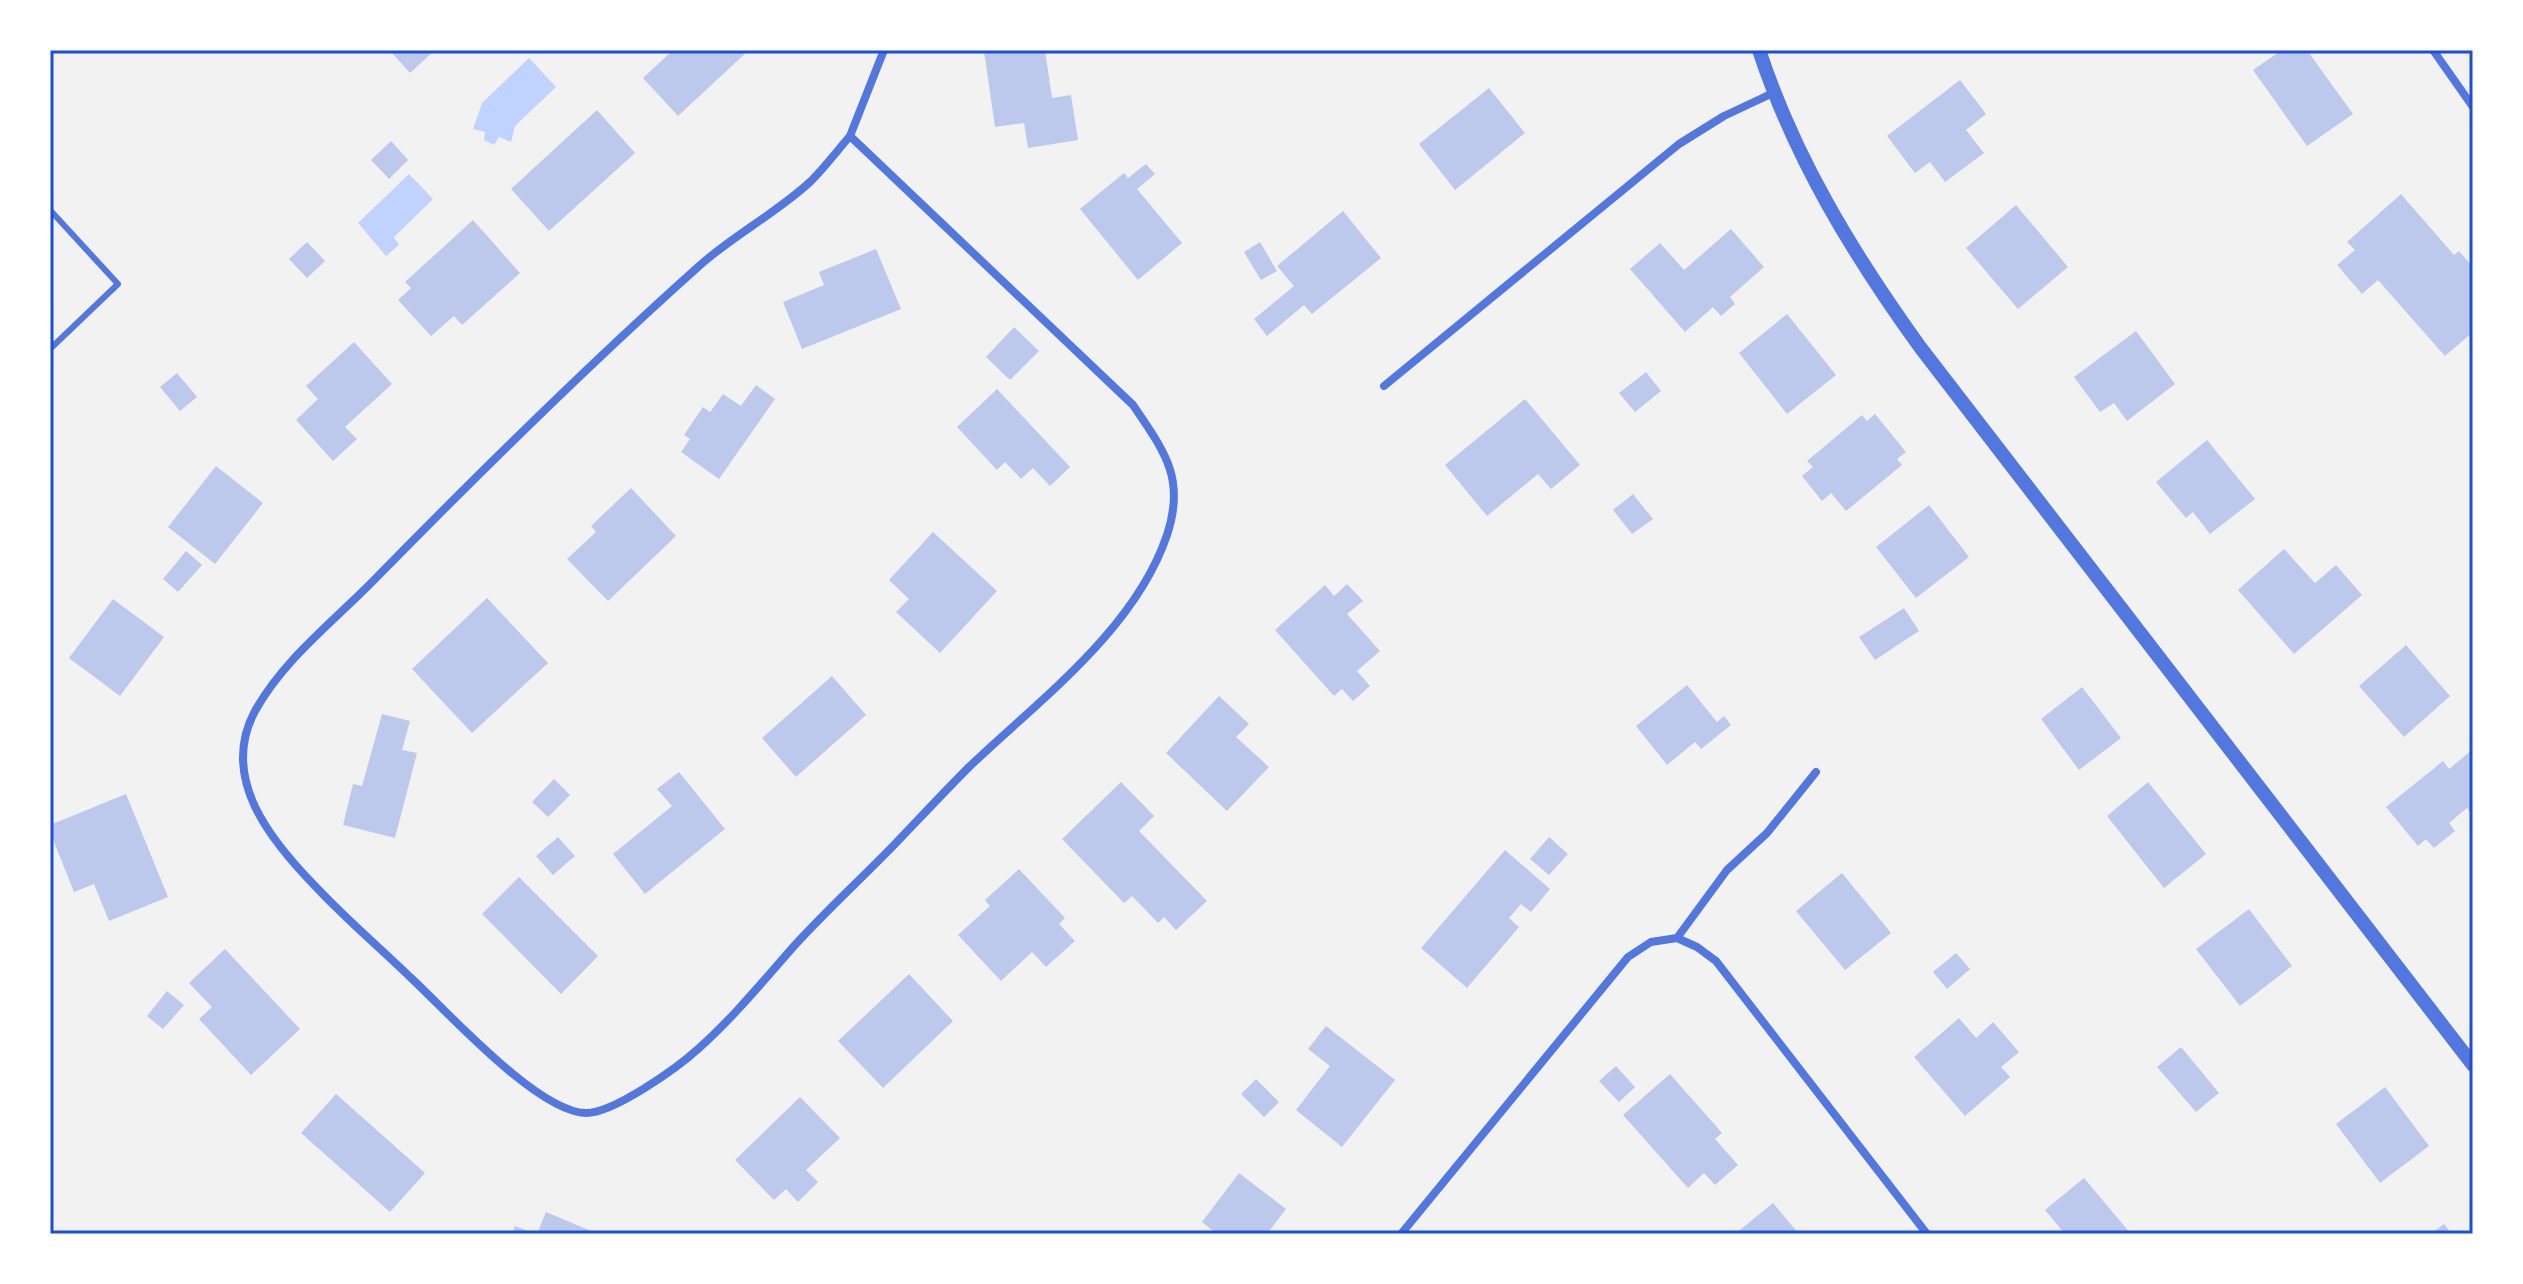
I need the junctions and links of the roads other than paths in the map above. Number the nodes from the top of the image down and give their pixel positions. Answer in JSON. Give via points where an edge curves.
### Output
{"nodes":[{"id":1,"x":884,"y":50,"type":"edge"},
{"id":2,"x":1759,"y":50,"type":"edge"},
{"id":3,"x":2433,"y":50,"type":"edge"},
{"id":4,"x":1773,"y":93,"type":"junction"},
{"id":5,"x":2473,"y":107,"type":"edge"},
{"id":6,"x":850,"y":136,"type":"junction"},
{"id":7,"x":50,"y":210,"type":"edge"},
{"id":8,"x":50,"y":349,"type":"edge"},
{"id":9,"x":1384,"y":386,"type":"dead end"},
{"id":10,"x":1816,"y":772,"type":"dead end"},
{"id":11,"x":1677,"y":938,"type":"junction"},
{"id":12,"x":2473,"y":1065,"type":"edge"},
{"id":13,"x":1401,"y":1234,"type":"edge"},
{"id":14,"x":1927,"y":1234,"type":"edge"}],
"edges":[{"from":1,"to":6,"type":"street"},
{"from":2,"to":4,"type":"street"},
{"from":3,"to":5,"type":"street"},
{"from":4,"to":9,"type":"street","via":[[1679,144]]},
{"from":4,"to":12,"type":"street","via":[[1828,208],[1920,347]]},
{"from":6,"to":6,"type":"street","via":[[1133,405],[1166,456],[1175,482],[1167,535],[1138,593],[1091,650],[971,766],[697,1050],[637,1093],[603,1109],[586,1113],[562,1107],[480,1046],[285,853],[250,798],[244,739],[261,702],[296,656],[632,327],[704,261],[809,183]]},
{"from":7,"to":8,"type":"lane","via":[[118,284]]},
{"from":10,"to":11,"type":"street","via":[[1767,833],[1727,870]]},
{"from":11,"to":13,"type":"street","via":[[1651,942],[1628,957]]},
{"from":11,"to":14,"type":"street","via":[[1716,961]]}]}
